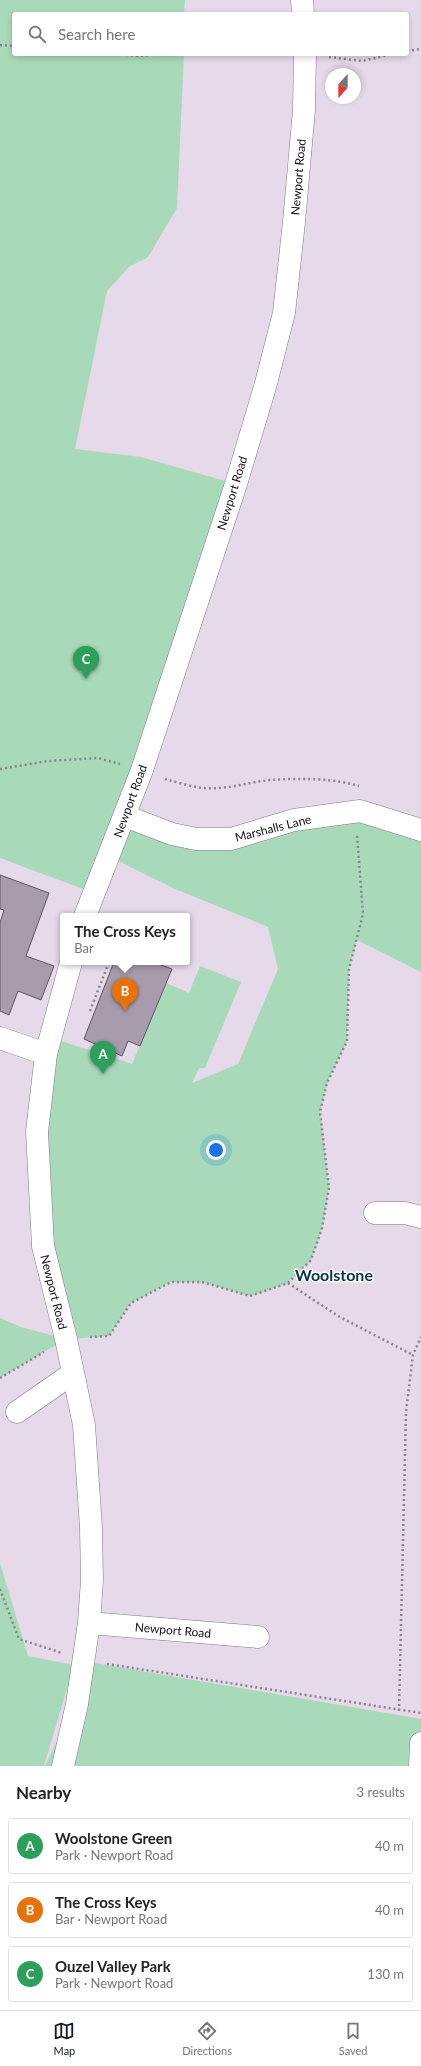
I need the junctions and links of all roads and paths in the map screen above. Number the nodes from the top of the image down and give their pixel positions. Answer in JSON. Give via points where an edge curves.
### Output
{"nodes":[{"id":1,"x":302,"y":0,"type":"edge"},
{"id":2,"x":303,"y":12,"type":"edge"},
{"id":3,"x":0,"y":45,"type":"edge"},
{"id":4,"x":12,"y":46,"type":"edge"},
{"id":5,"x":421,"y":49,"type":"edge"},
{"id":6,"x":409,"y":51,"type":"edge"},
{"id":7,"x":314,"y":56,"type":"edge"},
{"id":8,"x":322,"y":56,"type":"edge"},
{"id":9,"x":384,"y":56,"type":"edge"},
{"id":10,"x":0,"y":769,"type":"edge"},
{"id":11,"x":142,"y":770,"type":"junction"},
{"id":12,"x":360,"y":811,"type":"junction"},
{"id":13,"x":125,"y":816,"type":"junction"},
{"id":14,"x":421,"y":830,"type":"edge"},
{"id":15,"x":86,"y":913,"type":"edge"},
{"id":16,"x":70,"y":965,"type":"edge"},
{"id":17,"x":108,"y":965,"type":"edge"},
{"id":18,"x":90,"y":1012,"type":"dead end"},
{"id":19,"x":0,"y":1038,"type":"edge"},
{"id":20,"x":46,"y":1054,"type":"junction"},
{"id":21,"x":375,"y":1213,"type":"dead end"},
{"id":22,"x":421,"y":1217,"type":"edge"},
{"id":23,"x":288,"y":1283,"type":"junction"},
{"id":24,"x":421,"y":1337,"type":"edge"},
{"id":25,"x":66,"y":1339,"type":"junction"},
{"id":26,"x":413,"y":1355,"type":"junction"},
{"id":27,"x":72,"y":1373,"type":"junction"},
{"id":28,"x":0,"y":1378,"type":"edge"},
{"id":29,"x":17,"y":1412,"type":"dead end"},
{"id":30,"x":0,"y":1589,"type":"edge"},
{"id":31,"x":89,"y":1623,"type":"junction"},
{"id":32,"x":258,"y":1637,"type":"dead end"},
{"id":33,"x":83,"y":1660,"type":"junction"},
{"id":34,"x":400,"y":1710,"type":"junction"},
{"id":35,"x":421,"y":1713,"type":"edge"},
{"id":36,"x":421,"y":1743,"type":"edge"},
{"id":37,"x":63,"y":1766,"type":"edge"},
{"id":38,"x":420,"y":1766,"type":"edge"}],
"edges":[{"from":1,"to":2,"type":"street"},
{"from":3,"to":4,"type":"path"},
{"from":5,"to":6,"type":"path"},
{"from":7,"to":11,"type":"street","name":"Newport Road","via":[[304,110],[284,313],[236,484]]},
{"from":8,"to":9,"type":"path","via":[[362,61]]},
{"from":10,"to":11,"type":"path","via":[[48,761],[98,758]]},
{"from":11,"to":12,"type":"path","via":[[203,788],[229,788],[270,780],[306,779],[350,783],[364,788]]},
{"from":11,"to":13,"type":"street","name":"Newport Road"},
{"from":12,"to":13,"type":"street","name":"Marshalls Lane","via":[[294,820],[231,839],[196,839],[172,834]]},
{"from":12,"to":14,"type":"street","name":"Marshalls Lane"},
{"from":12,"to":23,"type":"path","via":[[357,836],[363,914],[349,969],[347,1041],[327,1083],[320,1112],[329,1188],[322,1228],[311,1260]]},
{"from":13,"to":15,"type":"street","name":"Newport Road"},
{"from":16,"to":20,"type":"street","name":"Newport Road"},
{"from":17,"to":18,"type":"path"},
{"from":19,"to":20,"type":"street"},
{"from":20,"to":25,"type":"street","name":"Newport Road","via":[[37,1132],[43,1246]]},
{"from":21,"to":22,"type":"street","via":[[405,1213]]},
{"from":23,"to":25,"type":"path","via":[[250,1296],[202,1282],[170,1282],[131,1303],[109,1336]]},
{"from":23,"to":26,"type":"path","via":[[338,1316]]},
{"from":24,"to":26,"type":"path"},
{"from":25,"to":27,"type":"street","name":"Newport Road"},
{"from":25,"to":28,"type":"path"},
{"from":26,"to":34,"type":"path","via":[[406,1412]]},
{"from":27,"to":29,"type":"street"},
{"from":27,"to":31,"type":"street","name":"Newport Road","via":[[84,1425],[91,1528],[92,1580]]},
{"from":30,"to":33,"type":"path","via":[[19,1639]]},
{"from":31,"to":32,"type":"street","name":"Newport Road"},
{"from":31,"to":33,"type":"street","name":"Newport Road"},
{"from":33,"to":34,"type":"path"},
{"from":33,"to":37,"type":"street","name":"Newport Road","via":[[77,1704]]},
{"from":34,"to":35,"type":"path"},
{"from":36,"to":38,"type":"street"}]}
